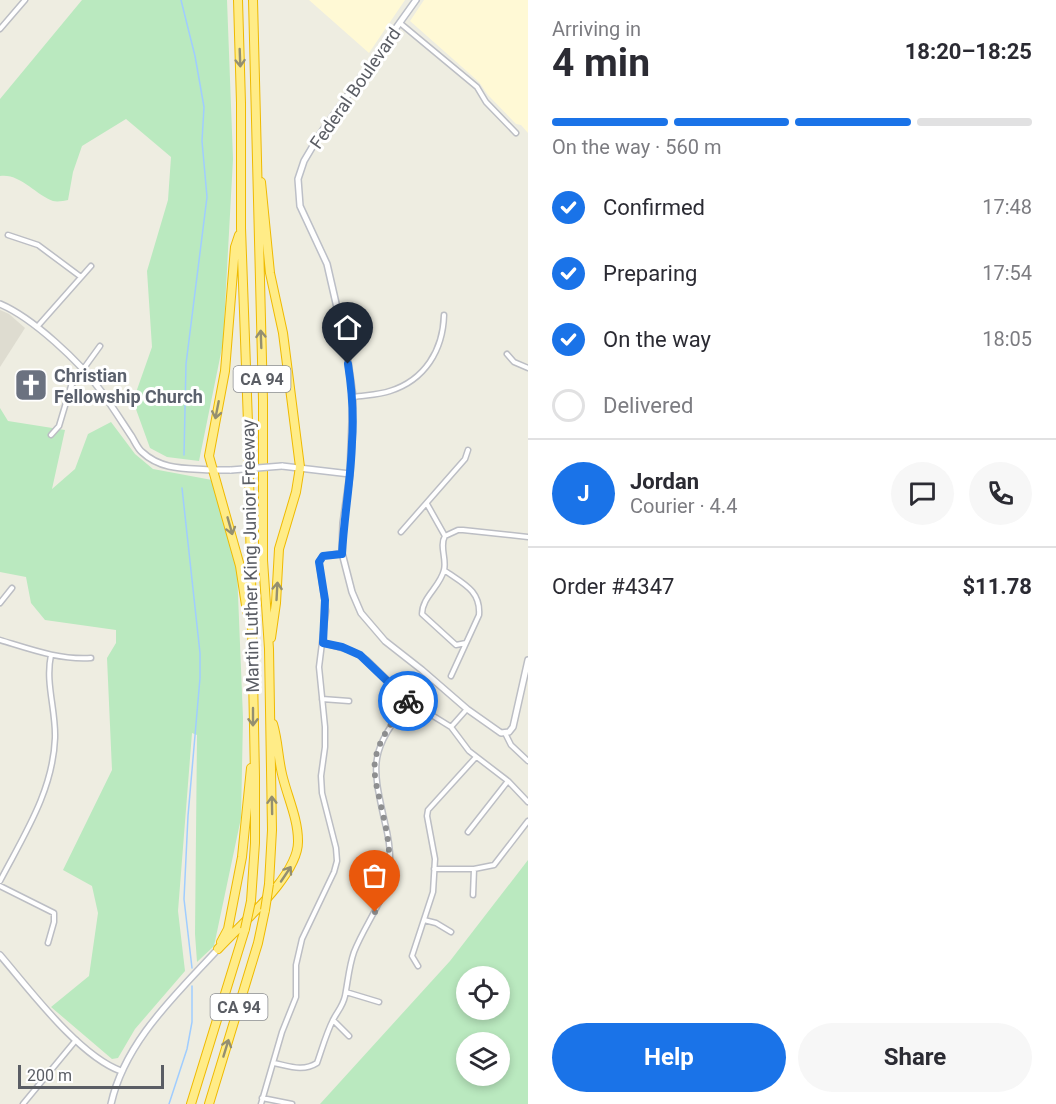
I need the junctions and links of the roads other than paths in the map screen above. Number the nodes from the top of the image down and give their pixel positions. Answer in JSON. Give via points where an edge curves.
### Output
{"nodes":[{"id":1,"x":25,"y":0,"type":"edge"},
{"id":2,"x":238,"y":0,"type":"edge"},
{"id":3,"x":254,"y":0,"type":"edge"},
{"id":4,"x":416,"y":0,"type":"edge"},
{"id":5,"x":400,"y":23,"type":"junction"},
{"id":6,"x":0,"y":29,"type":"edge"},
{"id":7,"x":256,"y":109,"type":"junction"},
{"id":8,"x":516,"y":133,"type":"dead end"},
{"id":9,"x":241,"y":228,"type":"junction"},
{"id":10,"x":9,"y":235,"type":"dead end"},
{"id":11,"x":91,"y":266,"type":"dead end"},
{"id":12,"x":81,"y":277,"type":"junction"},
{"id":13,"x":0,"y":304,"type":"edge"},
{"id":14,"x":444,"y":315,"type":"dead end"},
{"id":15,"x":37,"y":327,"type":"junction"},
{"id":16,"x":100,"y":346,"type":"dead end"},
{"id":17,"x":507,"y":354,"type":"dead end"},
{"id":18,"x":82,"y":368,"type":"junction"},
{"id":19,"x":528,"y":368,"type":"edge"},
{"id":20,"x":353,"y":397,"type":"junction"},
{"id":21,"x":51,"y":435,"type":"dead end"},
{"id":22,"x":468,"y":450,"type":"dead end"},
{"id":23,"x":300,"y":467,"type":"junction"},
{"id":24,"x":212,"y":470,"type":"junction"},
{"id":25,"x":350,"y":474,"type":"junction"},
{"id":26,"x":427,"y":504,"type":"junction"},
{"id":27,"x":401,"y":532,"type":"dead end"},
{"id":28,"x":445,"y":536,"type":"junction"},
{"id":29,"x":528,"y":537,"type":"edge"},
{"id":30,"x":342,"y":554,"type":"junction"},
{"id":31,"x":444,"y":570,"type":"junction"},
{"id":32,"x":12,"y":588,"type":"dead end"},
{"id":33,"x":0,"y":603,"type":"edge"},
{"id":34,"x":0,"y":640,"type":"edge"},
{"id":35,"x":323,"y":643,"type":"junction"},
{"id":36,"x":466,"y":643,"type":"junction"},
{"id":37,"x":252,"y":648,"type":"junction"},
{"id":38,"x":269,"y":649,"type":"junction"},
{"id":39,"x":51,"y":655,"type":"junction"},
{"id":40,"x":91,"y":658,"type":"dead end"},
{"id":41,"x":528,"y":660,"type":"edge"},
{"id":42,"x":451,"y":676,"type":"dead end"},
{"id":43,"x":322,"y":699,"type":"junction"},
{"id":44,"x":349,"y":701,"type":"dead end"},
{"id":45,"x":409,"y":701,"type":"junction"},
{"id":46,"x":467,"y":709,"type":"junction"},
{"id":47,"x":270,"y":713,"type":"junction"},
{"id":48,"x":451,"y":728,"type":"junction"},
{"id":49,"x":505,"y":733,"type":"junction"},
{"id":50,"x":253,"y":743,"type":"junction"},
{"id":51,"x":476,"y":757,"type":"junction"},
{"id":52,"x":528,"y":761,"type":"edge"},
{"id":53,"x":508,"y":780,"type":"junction"},
{"id":54,"x":528,"y":802,"type":"edge"},
{"id":55,"x":528,"y":821,"type":"edge"},
{"id":56,"x":468,"y":832,"type":"dead end"},
{"id":57,"x":434,"y":869,"type":"junction"},
{"id":58,"x":474,"y":869,"type":"junction"},
{"id":59,"x":0,"y":880,"type":"edge"},
{"id":60,"x":0,"y":886,"type":"edge"},
{"id":61,"x":473,"y":895,"type":"dead end"},
{"id":62,"x":424,"y":920,"type":"junction"},
{"id":63,"x":451,"y":932,"type":"dead end"},
{"id":64,"x":48,"y":943,"type":"dead end"},
{"id":65,"x":218,"y":949,"type":"junction"},
{"id":66,"x":0,"y":955,"type":"edge"},
{"id":67,"x":418,"y":966,"type":"dead end"},
{"id":68,"x":345,"y":992,"type":"junction"},
{"id":69,"x":379,"y":1002,"type":"dead end"},
{"id":70,"x":333,"y":1020,"type":"junction"},
{"id":71,"x":350,"y":1036,"type":"dead end"},
{"id":72,"x":76,"y":1040,"type":"junction"},
{"id":73,"x":274,"y":1063,"type":"junction"},
{"id":74,"x":121,"y":1071,"type":"junction"},
{"id":75,"x":262,"y":1098,"type":"junction"},
{"id":76,"x":23,"y":1104,"type":"edge"},
{"id":77,"x":111,"y":1104,"type":"edge"},
{"id":78,"x":191,"y":1104,"type":"edge"},
{"id":79,"x":209,"y":1104,"type":"edge"},
{"id":80,"x":261,"y":1104,"type":"edge"},
{"id":81,"x":292,"y":1104,"type":"edge"}],
"edges":[{"from":1,"to":6,"type":"street"},
{"from":2,"to":9,"type":"highway","name":"Martin Luther King Junior Freeway","number":"CA 94","one_way":true},
{"from":3,"to":7,"type":"highway","name":"Martin Luther King Junior Freeway","number":"CA 94"},
{"from":4,"to":5,"type":"street","name":"Federal Boulevard"},
{"from":5,"to":8,"type":"street","via":[[477,87]]},
{"from":5,"to":20,"type":"street","name":"Federal Boulevard","via":[[320,134],[298,179],[300,206],[327,264],[337,300]]},
{"from":7,"to":23,"type":"highway","via":[[267,247],[283,333]]},
{"from":38,"to":7,"type":"highway","name":"Martin Luther King Junior Freeway","number":"CA 94","one_way":true,"via":[[263,560]]},
{"from":9,"to":24,"type":"highway","one_way":true,"via":[[235,247],[225,371],[209,456]]},
{"from":9,"to":37,"type":"highway","name":"Martin Luther King Junior Freeway","number":"CA 94"},
{"from":10,"to":12,"type":"street","via":[[38,245]]},
{"from":11,"to":12,"type":"street"},
{"from":12,"to":15,"type":"street"},
{"from":13,"to":15,"type":"street"},
{"from":14,"to":20,"type":"street","via":[[438,349],[414,379],[389,392]]},
{"from":15,"to":18,"type":"street"},
{"from":16,"to":18,"type":"street"},
{"from":17,"to":19,"type":"street"},
{"from":18,"to":21,"type":"street","via":[[71,387],[59,426]]},
{"from":18,"to":24,"type":"street","via":[[142,452],[174,468]]},
{"from":20,"to":25,"type":"street"},
{"from":22,"to":26,"type":"street","via":[[465,459]]},
{"from":23,"to":24,"type":"street","bridge":true},
{"from":23,"to":25,"type":"street"},
{"from":38,"to":23,"type":"highway","one_way":true,"via":[[279,549]]},
{"from":24,"to":37,"type":"highway","one_way":true,"via":[[240,566]]},
{"from":25,"to":30,"type":"street"},
{"from":26,"to":27,"type":"street"},
{"from":26,"to":28,"type":"street"},
{"from":28,"to":29,"type":"street","via":[[463,530]]},
{"from":28,"to":31,"type":"street"},
{"from":30,"to":35,"type":"street","via":[[323,556],[319,562],[325,600]]},
{"from":30,"to":46,"type":"street","via":[[352,592],[365,619],[385,641]]},
{"from":31,"to":36,"type":"street","via":[[477,596],[480,615]]},
{"from":31,"to":36,"type":"street","via":[[422,606],[422,614],[456,645]]},
{"from":32,"to":33,"type":"street"},
{"from":34,"to":39,"type":"street"},
{"from":35,"to":43,"type":"street","via":[[319,667]]},
{"from":35,"to":45,"type":"street","via":[[360,655]]},
{"from":36,"to":42,"type":"street"},
{"from":37,"to":50,"type":"highway","name":"Martin Luther King Junior Freeway","number":"CA 94","one_way":true},
{"from":38,"to":47,"type":"highway","name":"Martin Luther King Junior Freeway","number":"CA 94"},
{"from":39,"to":40,"type":"street"},
{"from":39,"to":59,"type":"street","via":[[48,676],[55,725],[51,771],[37,810]]},
{"from":41,"to":49,"type":"street","via":[[514,725]]},
{"from":43,"to":44,"type":"street"},
{"from":43,"to":73,"type":"street","via":[[322,794],[337,861],[302,939],[296,965],[296,997]]},
{"from":45,"to":48,"type":"street"},
{"from":45,"to":68,"type":"street","via":[[383,738],[375,761],[390,872],[384,894],[354,952]]},
{"from":46,"to":48,"type":"street"},
{"from":46,"to":49,"type":"street"},
{"from":65,"to":47,"type":"highway","one_way":true,"via":[[284,879],[298,842]]},
{"from":79,"to":47,"type":"highway","name":"Martin Luther King Junior Freeway","number":"CA 94","one_way":true,"bridge":true,"via":[[265,910],[272,830]]},
{"from":48,"to":51,"type":"street"},
{"from":49,"to":52,"type":"street"},
{"from":50,"to":65,"type":"highway","via":[[242,856],[228,929]]},
{"from":50,"to":78,"type":"highway","name":"Martin Luther King Junior Freeway","number":"CA 94","bridge":true,"via":[[255,843],[251,901]]},
{"from":51,"to":53,"type":"street"},
{"from":51,"to":57,"type":"street","via":[[428,810]]},
{"from":53,"to":54,"type":"street"},
{"from":53,"to":56,"type":"street"},
{"from":55,"to":58,"type":"street","via":[[494,864]]},
{"from":57,"to":58,"type":"street"},
{"from":57,"to":62,"type":"street","via":[[433,892]]},
{"from":58,"to":61,"type":"street"},
{"from":60,"to":64,"type":"street","via":[[54,913]]},
{"from":62,"to":63,"type":"street"},
{"from":62,"to":67,"type":"street","via":[[412,956]]},
{"from":65,"to":74,"type":"street","via":[[148,1028]]},
{"from":66,"to":72,"type":"street"},
{"from":68,"to":69,"type":"street"},
{"from":68,"to":70,"type":"street"},
{"from":70,"to":71,"type":"street"},
{"from":70,"to":73,"type":"street","via":[[314,1065],[300,1068]]},
{"from":72,"to":74,"type":"street"},
{"from":72,"to":76,"type":"street"},
{"from":73,"to":75,"type":"street"},
{"from":74,"to":77,"type":"street"},
{"from":75,"to":80,"type":"street"},
{"from":75,"to":81,"type":"street"}]}
